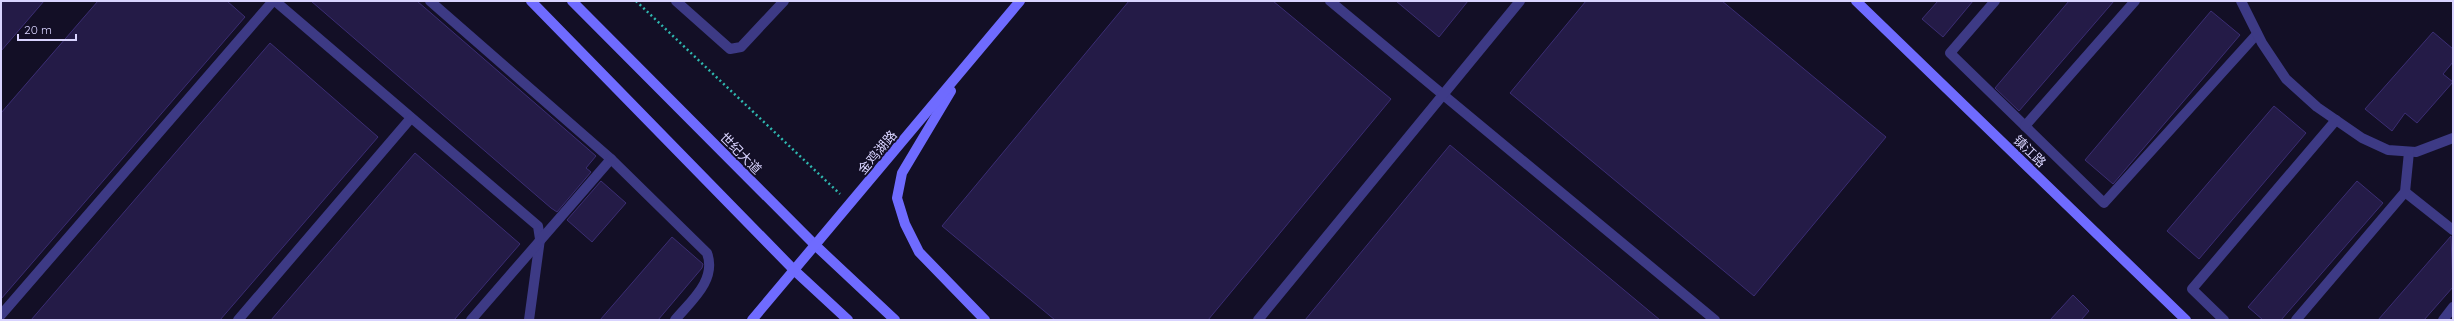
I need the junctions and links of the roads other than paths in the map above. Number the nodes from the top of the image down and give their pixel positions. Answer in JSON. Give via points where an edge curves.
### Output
{"nodes":[{"id":1,"x":274,"y":1,"type":"edge"},
{"id":2,"x":430,"y":1,"type":"edge"},
{"id":3,"x":531,"y":1,"type":"edge"},
{"id":4,"x":572,"y":1,"type":"edge"},
{"id":5,"x":676,"y":1,"type":"edge"},
{"id":6,"x":784,"y":1,"type":"edge"},
{"id":7,"x":1020,"y":1,"type":"edge"},
{"id":8,"x":1330,"y":1,"type":"edge"},
{"id":9,"x":1520,"y":1,"type":"edge"},
{"id":10,"x":1856,"y":1,"type":"edge"},
{"id":11,"x":1995,"y":1,"type":"edge"},
{"id":12,"x":2135,"y":1,"type":"edge"},
{"id":13,"x":2240,"y":1,"type":"edge"},
{"id":14,"x":2257,"y":34,"type":"junction"},
{"id":15,"x":967,"y":65,"type":"junction"},
{"id":16,"x":1443,"y":95,"type":"junction"},
{"id":17,"x":411,"y":118,"type":"junction"},
{"id":18,"x":2336,"y":120,"type":"junction"},
{"id":19,"x":2025,"y":126,"type":"junction"},
{"id":20,"x":2453,"y":138,"type":"edge"},
{"id":21,"x":2409,"y":152,"type":"junction"},
{"id":22,"x":611,"y":159,"type":"junction"},
{"id":23,"x":2405,"y":192,"type":"junction"},
{"id":24,"x":2453,"y":230,"type":"edge"},
{"id":25,"x":540,"y":239,"type":"junction"},
{"id":26,"x":815,"y":245,"type":"junction"},
{"id":27,"x":794,"y":270,"type":"junction"},
{"id":28,"x":2453,"y":307,"type":"edge"},
{"id":29,"x":1,"y":315,"type":"edge"},
{"id":30,"x":2445,"y":319,"type":"edge"},
{"id":31,"x":238,"y":320,"type":"edge"},
{"id":32,"x":471,"y":320,"type":"edge"},
{"id":33,"x":529,"y":320,"type":"edge"},
{"id":34,"x":675,"y":320,"type":"edge"},
{"id":35,"x":752,"y":320,"type":"edge"},
{"id":36,"x":848,"y":320,"type":"edge"},
{"id":37,"x":895,"y":320,"type":"edge"},
{"id":38,"x":984,"y":320,"type":"edge"},
{"id":39,"x":1258,"y":320,"type":"edge"},
{"id":40,"x":1715,"y":320,"type":"edge"},
{"id":41,"x":2186,"y":320,"type":"edge"},
{"id":42,"x":2224,"y":320,"type":"edge"},
{"id":43,"x":2296,"y":320,"type":"edge"}],
"edges":[{"from":1,"to":17,"type":"lane"},
{"from":1,"to":29,"type":"lane"},
{"from":2,"to":22,"type":"lane"},
{"from":3,"to":27,"type":"street"},
{"from":4,"to":26,"type":"street","name":"世纪大道"},
{"from":5,"to":6,"type":"lane","via":[[730,49],[741,47]]},
{"from":7,"to":15,"type":"street","name":"金鸡湖路"},
{"from":8,"to":16,"type":"lane"},
{"from":9,"to":16,"type":"lane"},
{"from":10,"to":41,"type":"street","name":"镇江路"},
{"from":11,"to":19,"type":"lane","via":[[1950,53]]},
{"from":12,"to":19,"type":"lane"},
{"from":13,"to":14,"type":"lane"},
{"from":14,"to":18,"type":"lane","via":[[2286,79]]},
{"from":14,"to":19,"type":"lane","via":[[2104,203]]},
{"from":15,"to":26,"type":"street","name":"金鸡湖路"},
{"from":15,"to":38,"type":"street","via":[[902,173],[897,198],[918,252]]},
{"from":16,"to":39,"type":"lane"},
{"from":16,"to":40,"type":"lane"},
{"from":17,"to":25,"type":"lane","via":[[538,226]]},
{"from":17,"to":31,"type":"lane"},
{"from":18,"to":21,"type":"lane","via":[[2362,138],[2388,150]]},
{"from":18,"to":42,"type":"lane","via":[[2192,289]]},
{"from":20,"to":21,"type":"lane","via":[[2423,150]]},
{"from":21,"to":23,"type":"lane"},
{"from":22,"to":25,"type":"lane"},
{"from":22,"to":34,"type":"lane","via":[[707,253],[711,264],[709,274],[701,290]]},
{"from":23,"to":24,"type":"lane"},
{"from":23,"to":43,"type":"lane"},
{"from":25,"to":32,"type":"lane"},
{"from":25,"to":33,"type":"lane"},
{"from":26,"to":27,"type":"street","name":"金鸡湖路"},
{"from":26,"to":37,"type":"street","name":"世纪大道"},
{"from":27,"to":35,"type":"street","name":"金鸡湖路"},
{"from":27,"to":36,"type":"street"},
{"from":28,"to":30,"type":"lane"}]}
